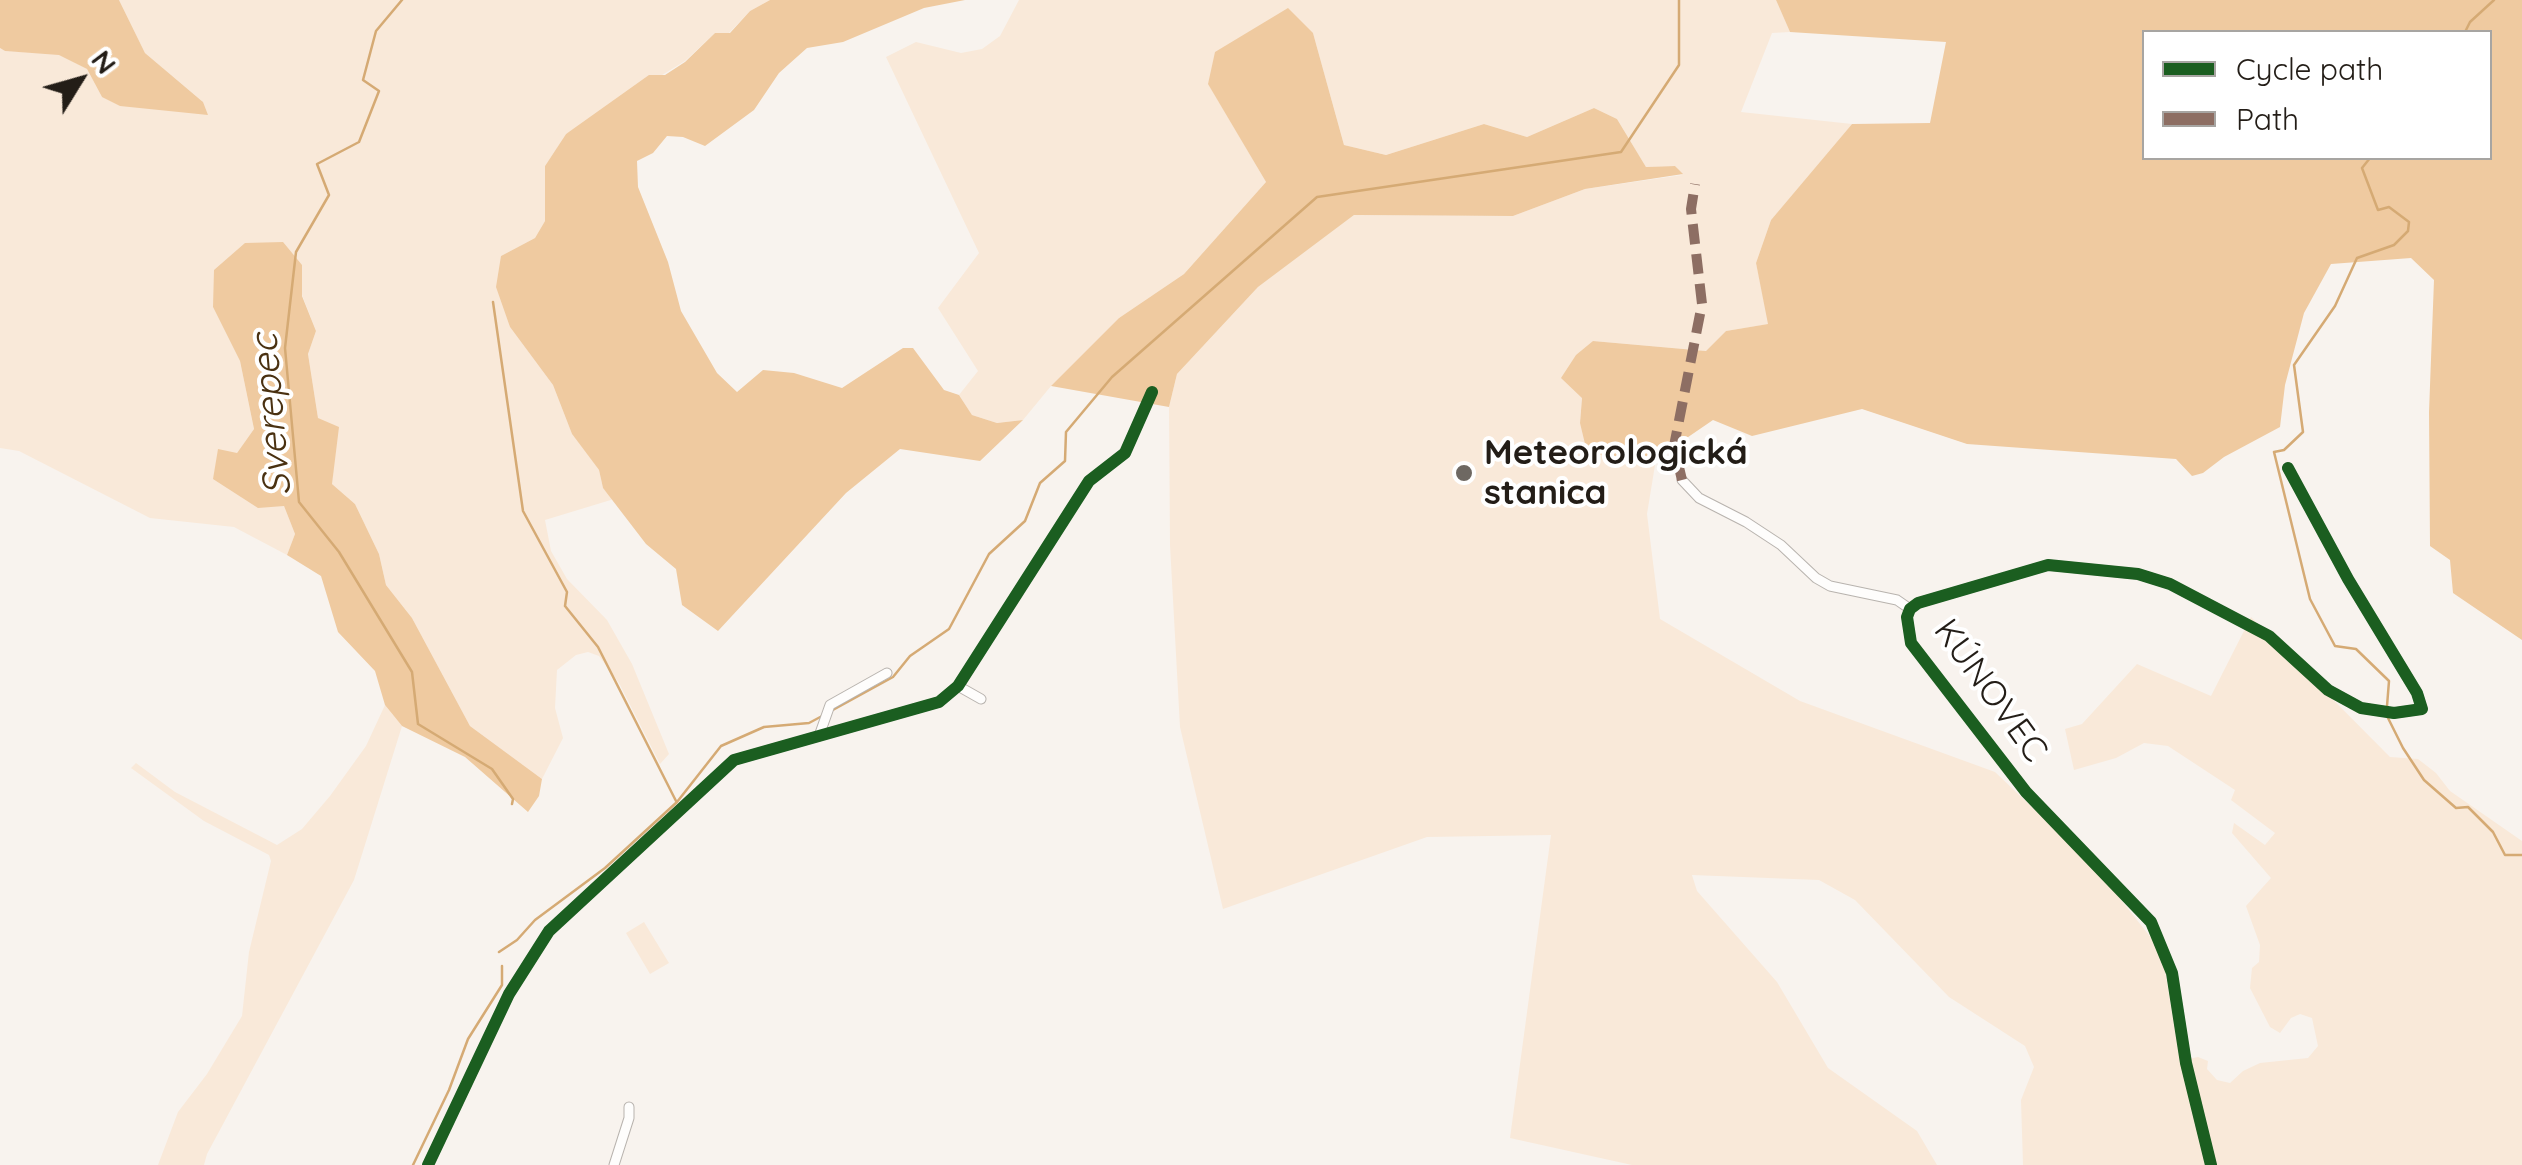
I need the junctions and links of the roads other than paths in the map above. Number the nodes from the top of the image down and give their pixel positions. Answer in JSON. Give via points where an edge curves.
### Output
{"nodes":[{"id":1,"x":1152,"y":392,"type":"dead end"},
{"id":2,"x":2288,"y":468,"type":"dead end"},
{"id":3,"x":1682,"y":480,"type":"dead end"},
{"id":4,"x":1910,"y":609,"type":"junction"},
{"id":5,"x":887,"y":673,"type":"dead end"},
{"id":6,"x":958,"y":686,"type":"junction"},
{"id":7,"x":980,"y":698,"type":"dead end"},
{"id":8,"x":819,"y":736,"type":"junction"},
{"id":9,"x":630,"y":1107,"type":"dead end"},
{"id":10,"x":428,"y":1165,"type":"edge"},
{"id":11,"x":614,"y":1165,"type":"edge"},
{"id":12,"x":2211,"y":1165,"type":"edge"}],
"edges":[{"from":1,"to":6,"type":"street","via":[[1124,453],[1089,481]]},
{"from":2,"to":4,"type":"street","name":"KÚNOVEC","via":[[2422,708],[2361,708],[2328,690],[2269,636],[2138,574],[2048,565]]},
{"from":3,"to":4,"type":"street","name":"KÚNOVEC","via":[[1830,586],[1897,600]]},
{"from":4,"to":12,"type":"street","name":"KÚNOVEC","via":[[1906,627],[1925,663],[2026,792],[2152,922],[2172,973]]},
{"from":5,"to":8,"type":"street","via":[[830,705]]},
{"from":6,"to":7,"type":"street"},
{"from":6,"to":8,"type":"street","via":[[939,702]]},
{"from":8,"to":10,"type":"street","via":[[734,760],[550,931],[509,994]]},
{"from":9,"to":11,"type":"street"}]}
